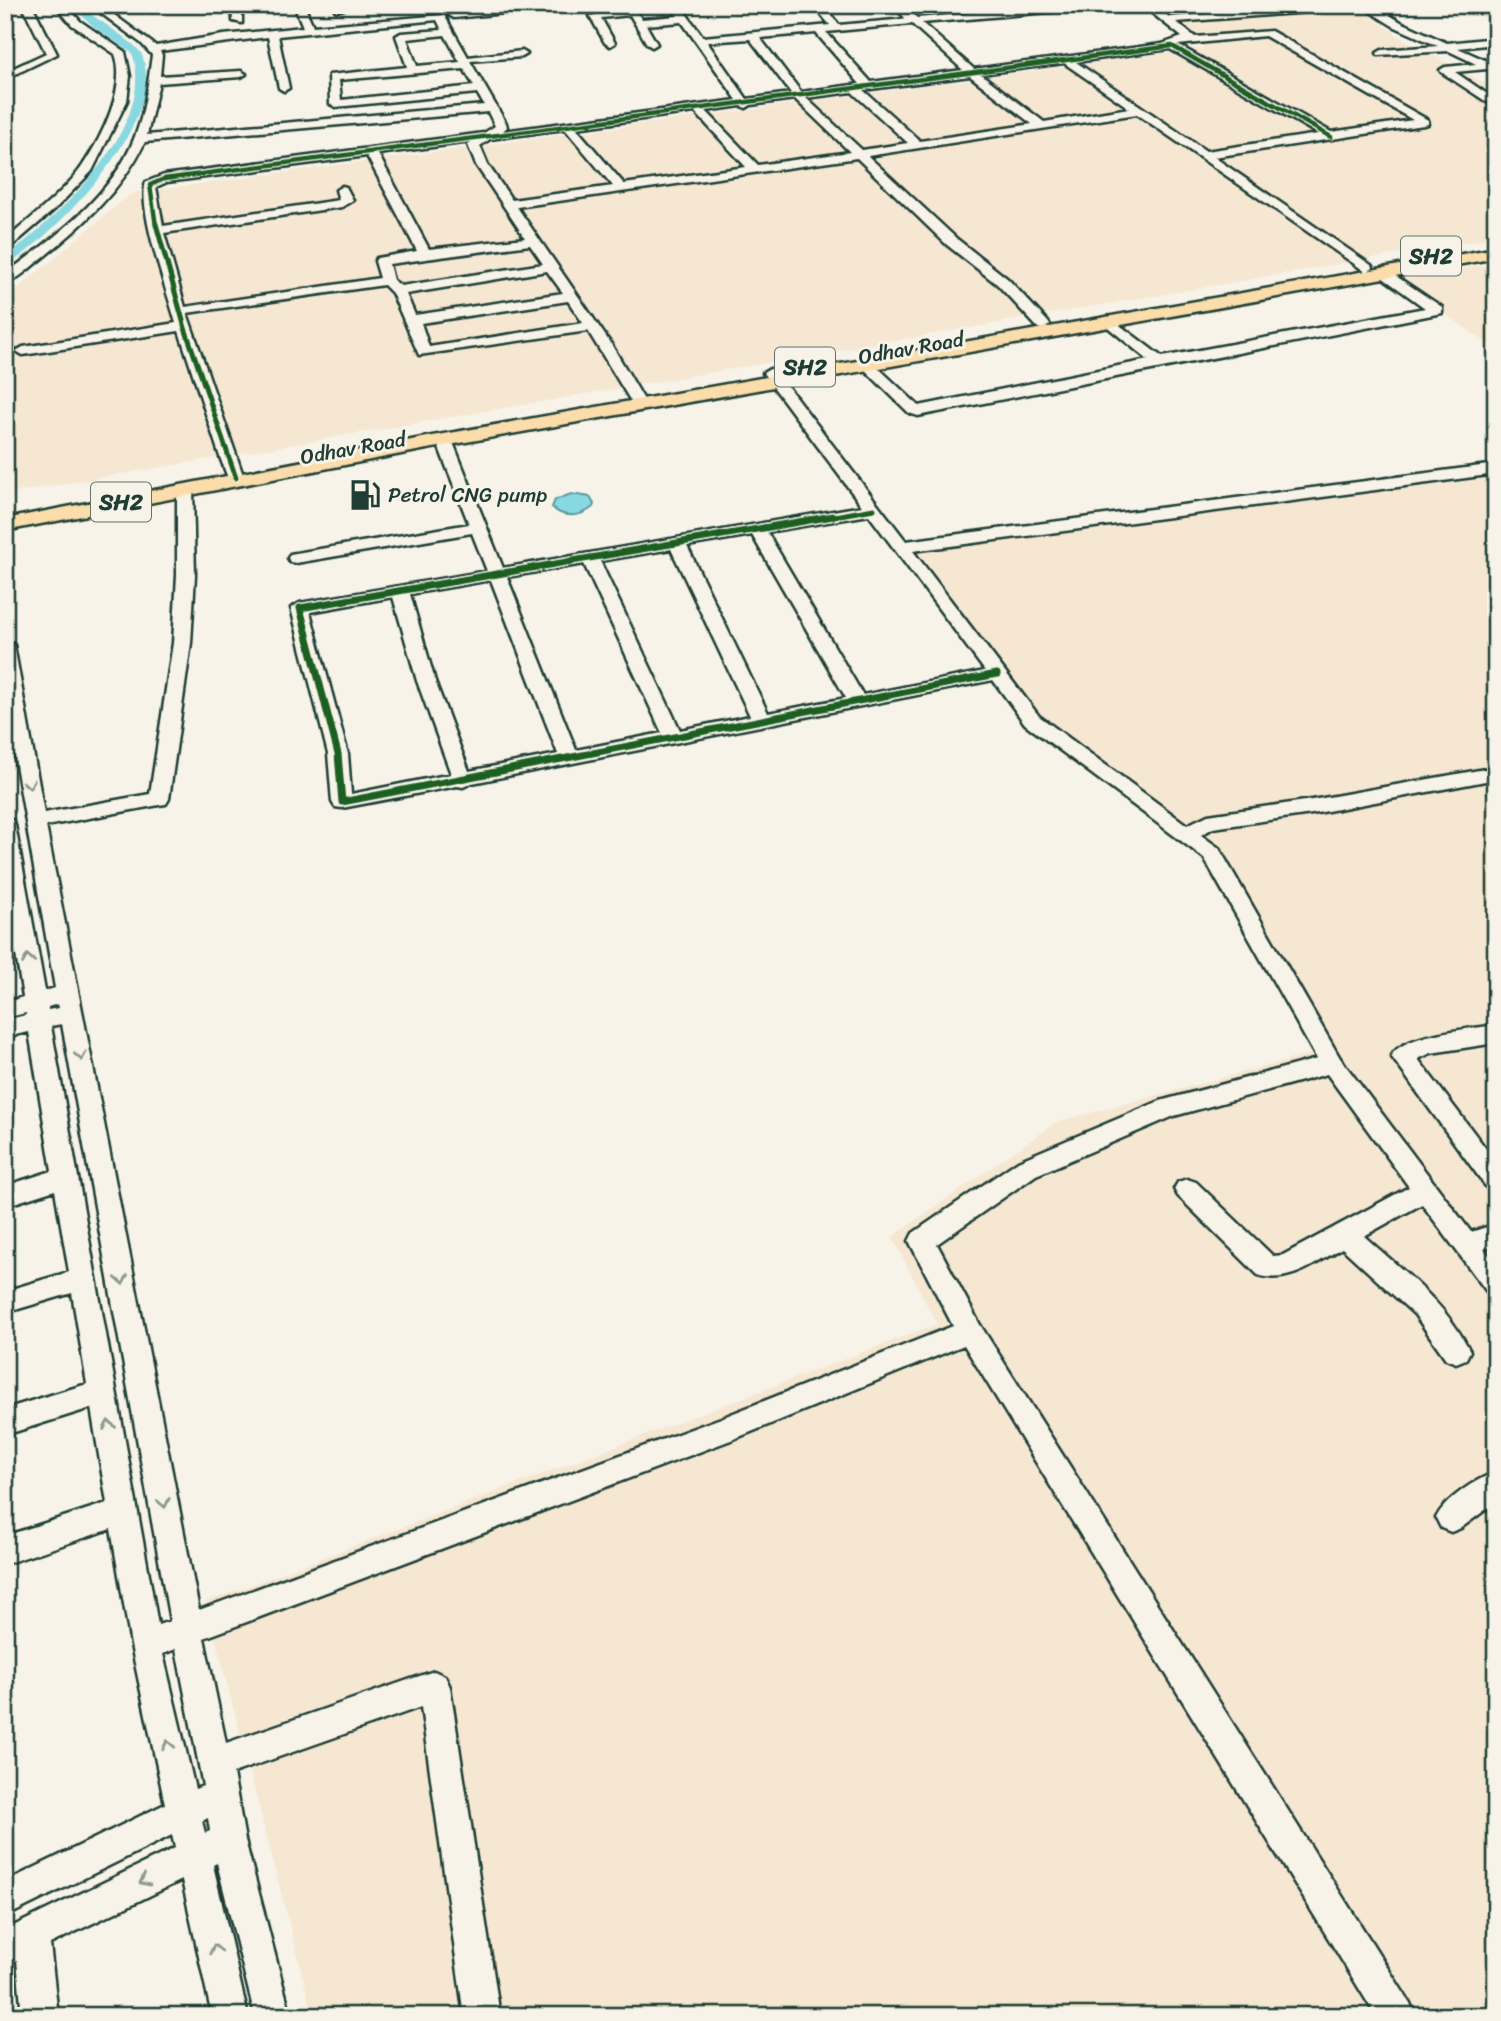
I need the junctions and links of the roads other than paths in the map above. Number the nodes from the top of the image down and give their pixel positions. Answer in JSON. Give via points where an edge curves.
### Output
{"nodes":[{"id":1,"x":27,"y":5,"type":"edge"},
{"id":2,"x":60,"y":5,"type":"edge"},
{"id":3,"x":95,"y":5,"type":"edge"},
{"id":4,"x":237,"y":5,"type":"edge"},
{"id":5,"x":299,"y":5,"type":"edge"},
{"id":6,"x":377,"y":5,"type":"edge"},
{"id":7,"x":537,"y":5,"type":"edge"},
{"id":8,"x":555,"y":5,"type":"edge"},
{"id":9,"x":675,"y":5,"type":"edge"},
{"id":10,"x":818,"y":5,"type":"edge"},
{"id":11,"x":898,"y":5,"type":"edge"},
{"id":12,"x":939,"y":5,"type":"edge"},
{"id":13,"x":982,"y":5,"type":"edge"},
{"id":14,"x":1095,"y":5,"type":"edge"},
{"id":15,"x":1147,"y":5,"type":"edge"},
{"id":16,"x":1264,"y":5,"type":"edge"},
{"id":17,"x":1366,"y":5,"type":"edge"},
{"id":18,"x":1373,"y":5,"type":"edge"},
{"id":19,"x":1062,"y":7,"type":"edge"},
{"id":20,"x":1324,"y":7,"type":"edge"},
{"id":21,"x":1024,"y":8,"type":"edge"},
{"id":22,"x":631,"y":9,"type":"edge"},
{"id":23,"x":445,"y":12,"type":"edge"},
{"id":24,"x":1273,"y":12,"type":"junction"},
{"id":25,"x":993,"y":14,"type":"junction"},
{"id":26,"x":865,"y":15,"type":"dead end"},
{"id":27,"x":951,"y":18,"type":"junction"},
{"id":28,"x":684,"y":19,"type":"junction"},
{"id":29,"x":1167,"y":20,"type":"junction"},
{"id":30,"x":238,"y":21,"type":"dead end"},
{"id":31,"x":385,"y":21,"type":"junction"},
{"id":32,"x":913,"y":21,"type":"junction"},
{"id":33,"x":639,"y":22,"type":"junction"},
{"id":34,"x":874,"y":24,"type":"junction"},
{"id":35,"x":837,"y":28,"type":"junction"},
{"id":36,"x":309,"y":29,"type":"junction"},
{"id":37,"x":818,"y":29,"type":"junction"},
{"id":38,"x":449,"y":32,"type":"junction"},
{"id":39,"x":272,"y":33,"type":"junction"},
{"id":40,"x":753,"y":35,"type":"junction"},
{"id":41,"x":223,"y":37,"type":"junction"},
{"id":42,"x":142,"y":40,"type":"junction"},
{"id":43,"x":699,"y":40,"type":"junction"},
{"id":44,"x":1496,"y":41,"type":"edge"},
{"id":45,"x":610,"y":43,"type":"dead end"},
{"id":46,"x":652,"y":44,"type":"dead end"},
{"id":47,"x":1177,"y":44,"type":"junction"},
{"id":48,"x":1448,"y":47,"type":"junction"},
{"id":49,"x":154,"y":49,"type":"junction"},
{"id":50,"x":1419,"y":51,"type":"junction"},
{"id":51,"x":522,"y":54,"type":"dead end"},
{"id":52,"x":1067,"y":61,"type":"junction"},
{"id":53,"x":470,"y":62,"type":"junction"},
{"id":54,"x":1402,"y":63,"type":"dead end"},
{"id":55,"x":257,"y":67,"type":"junction"},
{"id":56,"x":1493,"y":67,"type":"edge"},
{"id":57,"x":1446,"y":69,"type":"junction"},
{"id":58,"x":413,"y":70,"type":"junction"},
{"id":59,"x":975,"y":73,"type":"junction"},
{"id":60,"x":5,"y":76,"type":"edge"},
{"id":61,"x":1496,"y":78,"type":"edge"},
{"id":62,"x":154,"y":80,"type":"junction"},
{"id":63,"x":1461,"y":81,"type":"junction"},
{"id":64,"x":478,"y":84,"type":"junction"},
{"id":65,"x":284,"y":88,"type":"dead end"},
{"id":66,"x":859,"y":88,"type":"junction"},
{"id":67,"x":1496,"y":90,"type":"edge"},
{"id":68,"x":1476,"y":92,"type":"junction"},
{"id":69,"x":799,"y":96,"type":"junction"},
{"id":70,"x":745,"y":103,"type":"junction"},
{"id":71,"x":1495,"y":103,"type":"edge"},
{"id":72,"x":492,"y":108,"type":"junction"},
{"id":73,"x":1139,"y":110,"type":"junction"},
{"id":74,"x":700,"y":111,"type":"junction"},
{"id":75,"x":1041,"y":125,"type":"junction"},
{"id":76,"x":570,"y":128,"type":"junction"},
{"id":77,"x":497,"y":136,"type":"junction"},
{"id":78,"x":1331,"y":137,"type":"junction"},
{"id":79,"x":140,"y":139,"type":"junction"},
{"id":80,"x":916,"y":144,"type":"junction"},
{"id":81,"x":857,"y":153,"type":"junction"},
{"id":82,"x":373,"y":155,"type":"junction"},
{"id":83,"x":1205,"y":155,"type":"junction"},
{"id":84,"x":755,"y":169,"type":"junction"},
{"id":85,"x":137,"y":177,"type":"junction"},
{"id":86,"x":177,"y":179,"type":"junction"},
{"id":87,"x":621,"y":188,"type":"junction"},
{"id":88,"x":341,"y":190,"type":"dead end"},
{"id":89,"x":509,"y":204,"type":"junction"},
{"id":90,"x":165,"y":229,"type":"junction"},
{"id":91,"x":535,"y":241,"type":"junction"},
{"id":92,"x":1496,"y":244,"type":"edge"},
{"id":93,"x":5,"y":248,"type":"edge"},
{"id":94,"x":425,"y":253,"type":"junction"},
{"id":95,"x":1496,"y":253,"type":"edge"},
{"id":96,"x":552,"y":266,"type":"junction"},
{"id":97,"x":1375,"y":270,"type":"junction"},
{"id":98,"x":5,"y":279,"type":"edge"},
{"id":99,"x":393,"y":286,"type":"junction"},
{"id":100,"x":571,"y":296,"type":"junction"},
{"id":101,"x":190,"y":310,"type":"junction"},
{"id":102,"x":413,"y":320,"type":"junction"},
{"id":103,"x":1109,"y":321,"type":"junction"},
{"id":104,"x":1043,"y":325,"type":"junction"},
{"id":105,"x":186,"y":326,"type":"junction"},
{"id":106,"x":592,"y":326,"type":"junction"},
{"id":107,"x":23,"y":351,"type":"dead end"},
{"id":108,"x":1159,"y":362,"type":"junction"},
{"id":109,"x":866,"y":363,"type":"junction"},
{"id":110,"x":773,"y":377,"type":"junction"},
{"id":111,"x":638,"y":401,"type":"junction"},
{"id":112,"x":444,"y":440,"type":"junction"},
{"id":113,"x":1496,"y":469,"type":"edge"},
{"id":114,"x":240,"y":473,"type":"junction"},
{"id":115,"x":185,"y":489,"type":"junction"},
{"id":116,"x":874,"y":509,"type":"junction"},
{"id":117,"x":5,"y":514,"type":"edge"},
{"id":118,"x":5,"y":525,"type":"edge"},
{"id":119,"x":478,"y":527,"type":"junction"},
{"id":120,"x":757,"y":530,"type":"junction"},
{"id":121,"x":677,"y":544,"type":"junction"},
{"id":122,"x":902,"y":547,"type":"junction"},
{"id":123,"x":296,"y":558,"type":"dead end"},
{"id":124,"x":590,"y":559,"type":"junction"},
{"id":125,"x":496,"y":575,"type":"junction"},
{"id":126,"x":400,"y":591,"type":"junction"},
{"id":127,"x":5,"y":645,"type":"edge"},
{"id":128,"x":997,"y":674,"type":"junction"},
{"id":129,"x":857,"y":701,"type":"junction"},
{"id":130,"x":10,"y":708,"type":"edge"},
{"id":131,"x":762,"y":720,"type":"junction"},
{"id":132,"x":674,"y":738,"type":"junction"},
{"id":133,"x":570,"y":759,"type":"junction"},
{"id":134,"x":1496,"y":773,"type":"edge"},
{"id":135,"x":463,"y":780,"type":"junction"},
{"id":136,"x":36,"y":821,"type":"junction"},
{"id":137,"x":6,"y":830,"type":"edge"},
{"id":138,"x":1186,"y":834,"type":"junction"},
{"id":139,"x":70,"y":1003,"type":"junction"},
{"id":140,"x":5,"y":1010,"type":"edge"},
{"id":141,"x":37,"y":1011,"type":"junction"},
{"id":142,"x":5,"y":1029,"type":"edge"},
{"id":143,"x":1496,"y":1034,"type":"edge"},
{"id":144,"x":1332,"y":1064,"type":"junction"},
{"id":145,"x":67,"y":1176,"type":"junction"},
{"id":146,"x":1496,"y":1181,"type":"edge"},
{"id":147,"x":1186,"y":1189,"type":"dead end"},
{"id":148,"x":1425,"y":1190,"type":"junction"},
{"id":149,"x":5,"y":1196,"type":"edge"},
{"id":150,"x":1345,"y":1234,"type":"junction"},
{"id":151,"x":1496,"y":1234,"type":"edge"},
{"id":152,"x":1466,"y":1244,"type":"junction"},
{"id":153,"x":84,"y":1278,"type":"junction"},
{"id":154,"x":1496,"y":1284,"type":"edge"},
{"id":155,"x":5,"y":1302,"type":"edge"},
{"id":156,"x":971,"y":1331,"type":"junction"},
{"id":157,"x":1456,"y":1352,"type":"dead end"},
{"id":158,"x":103,"y":1392,"type":"junction"},
{"id":159,"x":5,"y":1422,"type":"edge"},
{"id":160,"x":1496,"y":1485,"type":"edge"},
{"id":161,"x":124,"y":1511,"type":"junction"},
{"id":162,"x":1451,"y":1518,"type":"dead end"},
{"id":163,"x":5,"y":1550,"type":"edge"},
{"id":164,"x":187,"y":1630,"type":"junction"},
{"id":165,"x":146,"y":1645,"type":"junction"},
{"id":166,"x":218,"y":1779,"type":"junction"},
{"id":167,"x":182,"y":1811,"type":"junction"},
{"id":168,"x":228,"y":1840,"type":"junction"},
{"id":169,"x":193,"y":1857,"type":"junction"},
{"id":170,"x":5,"y":1900,"type":"edge"},
{"id":171,"x":19,"y":1941,"type":"edge"},
{"id":172,"x":40,"y":2016,"type":"edge"},
{"id":173,"x":230,"y":2016,"type":"edge"},
{"id":174,"x":273,"y":2016,"type":"edge"},
{"id":175,"x":482,"y":2016,"type":"edge"},
{"id":176,"x":1397,"y":2016,"type":"edge"}],
"edges":[{"from":1,"to":60,"type":"street","via":[[52,54]]},
{"from":2,"to":93,"type":"street","via":[[76,23],[120,52],[121,101],[88,168]]},
{"from":3,"to":42,"type":"street"},
{"from":4,"to":30,"type":"street"},
{"from":5,"to":36,"type":"street"},
{"from":6,"to":31,"type":"street"},
{"from":7,"to":23,"type":"street"},
{"from":8,"to":23,"type":"street"},
{"from":9,"to":28,"type":"street"},
{"from":10,"to":35,"type":"street"},
{"from":11,"to":32,"type":"street"},
{"from":12,"to":27,"type":"street"},
{"from":13,"to":25,"type":"street"},
{"from":14,"to":19,"type":"street"},
{"from":15,"to":29,"type":"street"},
{"from":16,"to":24,"type":"street"},
{"from":17,"to":20,"type":"street"},
{"from":17,"to":48,"type":"street"},
{"from":18,"to":48,"type":"street"},
{"from":19,"to":21,"type":"street"},
{"from":20,"to":24,"type":"street"},
{"from":21,"to":25,"type":"street"},
{"from":22,"to":33,"type":"street"},
{"from":22,"to":45,"type":"street","via":[[595,16]]},
{"from":23,"to":31,"type":"street"},
{"from":23,"to":38,"type":"street"},
{"from":23,"to":53,"type":"street"},
{"from":24,"to":29,"type":"street"},
{"from":25,"to":27,"type":"street"},
{"from":26,"to":34,"type":"street"},
{"from":27,"to":32,"type":"street"},
{"from":28,"to":33,"type":"street"},
{"from":28,"to":43,"type":"street"},
{"from":29,"to":47,"type":"street","via":[[1190,38]]},
{"from":31,"to":36,"type":"street"},
{"from":32,"to":34,"type":"street"},
{"from":32,"to":59,"type":"street"},
{"from":33,"to":46,"type":"street"},
{"from":34,"to":35,"type":"street"},
{"from":35,"to":37,"type":"street"},
{"from":36,"to":39,"type":"street"},
{"from":37,"to":40,"type":"street"},
{"from":37,"to":66,"type":"street"},
{"from":38,"to":53,"type":"street"},
{"from":38,"to":58,"type":"street","via":[[401,36]]},
{"from":39,"to":41,"type":"street"},
{"from":39,"to":55,"type":"street"},
{"from":40,"to":43,"type":"street"},
{"from":40,"to":69,"type":"street"},
{"from":41,"to":42,"type":"street"},
{"from":41,"to":49,"type":"street"},
{"from":42,"to":49,"type":"street"},
{"from":43,"to":70,"type":"street"},
{"from":44,"to":48,"type":"street"},
{"from":47,"to":52,"type":"street"},
{"from":47,"to":78,"type":"street"},
{"from":47,"to":78,"type":"street","via":[[1267,33],[1424,122]]},
{"from":48,"to":50,"type":"street"},
{"from":48,"to":56,"type":"street"},
{"from":49,"to":62,"type":"street"},
{"from":50,"to":54,"type":"street","via":[[1384,53]]},
{"from":50,"to":57,"type":"street"},
{"from":51,"to":53,"type":"street"},
{"from":52,"to":59,"type":"street"},
{"from":52,"to":73,"type":"street"},
{"from":53,"to":58,"type":"street"},
{"from":53,"to":64,"type":"street"},
{"from":53,"to":77,"type":"street"},
{"from":55,"to":62,"type":"street"},
{"from":55,"to":65,"type":"street"},
{"from":56,"to":57,"type":"street"},
{"from":57,"to":63,"type":"street"},
{"from":58,"to":64,"type":"street","via":[[332,77],[333,93]]},
{"from":59,"to":66,"type":"street"},
{"from":59,"to":75,"type":"street"},
{"from":61,"to":63,"type":"street"},
{"from":62,"to":79,"type":"street"},
{"from":63,"to":68,"type":"street"},
{"from":64,"to":72,"type":"street"},
{"from":66,"to":69,"type":"street"},
{"from":66,"to":80,"type":"street"},
{"from":67,"to":68,"type":"street"},
{"from":68,"to":71,"type":"street"},
{"from":69,"to":70,"type":"street"},
{"from":69,"to":81,"type":"street"},
{"from":70,"to":74,"type":"street"},
{"from":70,"to":77,"type":"street"},
{"from":72,"to":77,"type":"street"},
{"from":72,"to":79,"type":"street"},
{"from":73,"to":75,"type":"street"},
{"from":73,"to":83,"type":"street"},
{"from":74,"to":76,"type":"street"},
{"from":74,"to":84,"type":"street"},
{"from":75,"to":80,"type":"street"},
{"from":76,"to":77,"type":"street"},
{"from":76,"to":87,"type":"street"},
{"from":77,"to":82,"type":"street"},
{"from":77,"to":86,"type":"street"},
{"from":77,"to":89,"type":"street","via":[[482,165]]},
{"from":78,"to":83,"type":"street"},
{"from":79,"to":85,"type":"street"},
{"from":80,"to":81,"type":"street"},
{"from":81,"to":84,"type":"street"},
{"from":81,"to":104,"type":"street","via":[[951,242],[1003,282]]},
{"from":82,"to":86,"type":"street"},
{"from":82,"to":94,"type":"street"},
{"from":83,"to":97,"type":"street"},
{"from":84,"to":87,"type":"street"},
{"from":85,"to":86,"type":"street"},
{"from":85,"to":90,"type":"street","via":[[153,191]]},
{"from":85,"to":98,"type":"street","via":[[89,208]]},
{"from":85,"to":105,"type":"street","via":[[148,192]]},
{"from":87,"to":89,"type":"street"},
{"from":88,"to":90,"type":"street","via":[[346,200],[342,203]]},
{"from":89,"to":91,"type":"street"},
{"from":90,"to":101,"type":"street"},
{"from":91,"to":94,"type":"street"},
{"from":91,"to":96,"type":"street"},
{"from":92,"to":97,"type":"main road","name":"Odhav Road","number":"SH2"},
{"from":94,"to":99,"type":"street","via":[[382,261]]},
{"from":95,"to":97,"type":"main road","name":"Odhav Road","number":"SH2"},
{"from":96,"to":99,"type":"street"},
{"from":96,"to":100,"type":"street"},
{"from":97,"to":103,"type":"main road","name":"Odhav Road","number":"SH2"},
{"from":97,"to":104,"type":"main road","name":"Odhav Road","number":"SH2"},
{"from":97,"to":108,"type":"street","via":[[1437,310]]},
{"from":99,"to":101,"type":"street"},
{"from":99,"to":102,"type":"street"},
{"from":100,"to":102,"type":"street"},
{"from":100,"to":106,"type":"street"},
{"from":101,"to":114,"type":"street"},
{"from":102,"to":106,"type":"street","via":[[424,352]]},
{"from":103,"to":108,"type":"street"},
{"from":103,"to":109,"type":"main road","name":"Odhav Road","number":"SH2"},
{"from":104,"to":110,"type":"main road","name":"Odhav Road","number":"SH2"},
{"from":105,"to":107,"type":"street"},
{"from":105,"to":114,"type":"street","via":[[218,433]]},
{"from":106,"to":111,"type":"street"},
{"from":108,"to":109,"type":"street","via":[[918,411]]},
{"from":109,"to":110,"type":"main road","name":"Odhav Road","number":"SH2"},
{"from":110,"to":111,"type":"main road","name":"Odhav Road","number":"SH2"},
{"from":110,"to":116,"type":"street"},
{"from":111,"to":112,"type":"main road","name":"Odhav Road","number":"SH2"},
{"from":111,"to":114,"type":"main road","name":"Odhav Road","number":"SH2"},
{"from":112,"to":114,"type":"main road","name":"Odhav Road","number":"SH2"},
{"from":112,"to":119,"type":"street"},
{"from":113,"to":122,"type":"street"},
{"from":114,"to":115,"type":"main road","name":"Odhav Road","number":"SH2"},
{"from":114,"to":117,"type":"main road","name":"Odhav Road","number":"SH2"},
{"from":115,"to":118,"type":"main road","name":"Odhav Road","number":"SH2"},
{"from":115,"to":136,"type":"street","via":[[182,643],[159,799]]},
{"from":116,"to":120,"type":"street"},
{"from":116,"to":122,"type":"street"},
{"from":119,"to":123,"type":"street"},
{"from":119,"to":125,"type":"street"},
{"from":120,"to":121,"type":"street"},
{"from":120,"to":129,"type":"street"},
{"from":121,"to":124,"type":"street"},
{"from":121,"to":131,"type":"street"},
{"from":122,"to":128,"type":"street"},
{"from":124,"to":125,"type":"street"},
{"from":124,"to":132,"type":"street"},
{"from":125,"to":126,"type":"street"},
{"from":125,"to":133,"type":"street"},
{"from":126,"to":135,"type":"street","via":[[426,681]]},
{"from":126,"to":135,"type":"street","via":[[300,608],[338,754],[342,802]]},
{"from":127,"to":130,"type":"street"},
{"from":128,"to":129,"type":"street"},
{"from":128,"to":138,"type":"street","via":[[1032,720]]},
{"from":129,"to":131,"type":"street"},
{"from":130,"to":136,"type":"street","one_way":true},
{"from":131,"to":132,"type":"street"},
{"from":132,"to":133,"type":"street"},
{"from":133,"to":135,"type":"street"},
{"from":134,"to":138,"type":"street","via":[[1208,822]]},
{"from":136,"to":139,"type":"street"},
{"from":141,"to":137,"type":"street","one_way":true},
{"from":138,"to":144,"type":"street","via":[[1212,853]]},
{"from":139,"to":141,"type":"street"},
{"from":139,"to":164,"type":"street","one_way":true},
{"from":140,"to":141,"type":"street"},
{"from":141,"to":142,"type":"street"},
{"from":141,"to":145,"type":"street"},
{"from":143,"to":146,"type":"street","via":[[1427,1045],[1402,1056]]},
{"from":144,"to":148,"type":"street"},
{"from":144,"to":156,"type":"street","via":[[1168,1108],[1027,1168],[922,1241]]},
{"from":145,"to":149,"type":"street"},
{"from":145,"to":153,"type":"street"},
{"from":147,"to":150,"type":"street","via":[[1267,1267],[1287,1266]]},
{"from":148,"to":150,"type":"street"},
{"from":148,"to":152,"type":"street"},
{"from":150,"to":157,"type":"street","via":[[1424,1307]]},
{"from":151,"to":152,"type":"street"},
{"from":152,"to":154,"type":"street"},
{"from":153,"to":155,"type":"street"},
{"from":153,"to":158,"type":"street"},
{"from":156,"to":164,"type":"street","via":[[729,1428]]},
{"from":156,"to":176,"type":"street"},
{"from":158,"to":159,"type":"street"},
{"from":161,"to":158,"type":"street","one_way":true},
{"from":160,"to":162,"type":"street"},
{"from":161,"to":163,"type":"street"},
{"from":161,"to":165,"type":"street"},
{"from":164,"to":165,"type":"street"},
{"from":164,"to":166,"type":"street"},
{"from":167,"to":165,"type":"street","one_way":true},
{"from":166,"to":167,"type":"street"},
{"from":166,"to":168,"type":"street"},
{"from":166,"to":175,"type":"street","via":[[434,1687]]},
{"from":167,"to":169,"type":"street"},
{"from":167,"to":170,"type":"street"},
{"from":168,"to":169,"type":"street"},
{"from":168,"to":174,"type":"street"},
{"from":169,"to":171,"type":"street","one_way":true},
{"from":173,"to":169,"type":"street","one_way":true},
{"from":171,"to":172,"type":"street"}]}
